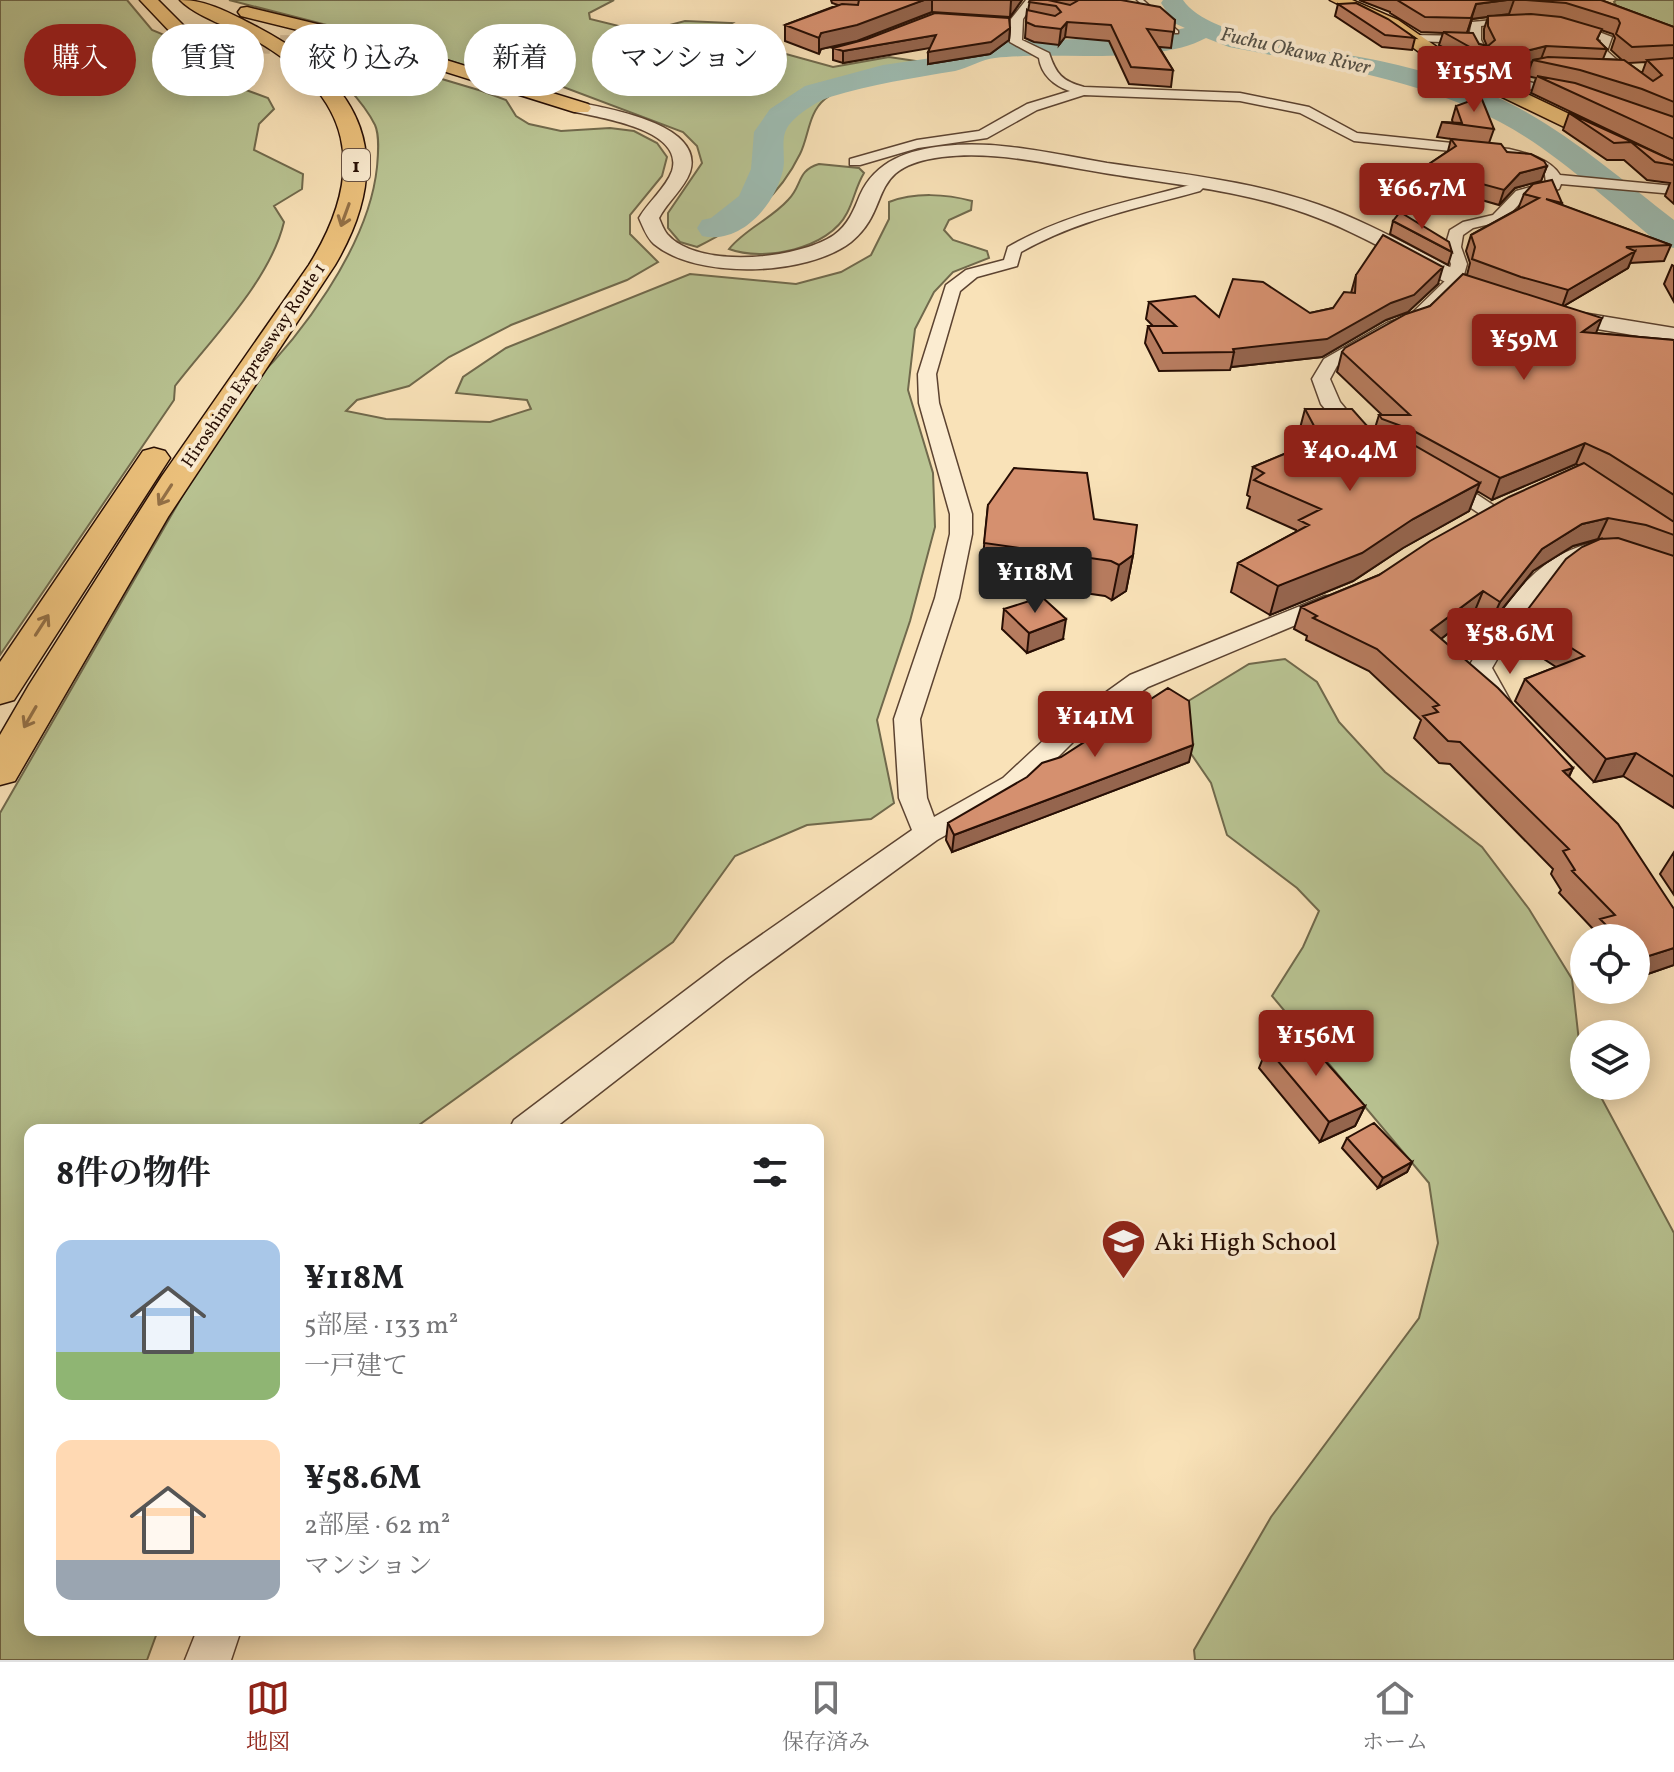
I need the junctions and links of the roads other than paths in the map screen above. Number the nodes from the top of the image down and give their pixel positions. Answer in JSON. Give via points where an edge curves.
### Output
{"nodes":[{"id":1,"x":148,"y":0,"type":"edge"},
{"id":2,"x":164,"y":0,"type":"edge"},
{"id":3,"x":188,"y":0,"type":"edge"},
{"id":4,"x":211,"y":0,"type":"edge"},
{"id":5,"x":1140,"y":0,"type":"edge"},
{"id":6,"x":1341,"y":0,"type":"edge"},
{"id":7,"x":1029,"y":3,"type":"edge"},
{"id":8,"x":1041,"y":9,"type":"edge"},
{"id":9,"x":1017,"y":21,"type":"junction"},
{"id":10,"x":1032,"y":21,"type":"edge"},
{"id":11,"x":1002,"y":23,"type":"edge"},
{"id":12,"x":172,"y":24,"type":"edge"},
{"id":13,"x":1176,"y":32,"type":"edge"},
{"id":14,"x":1412,"y":38,"type":"junction"},
{"id":15,"x":1475,"y":40,"type":"junction"},
{"id":16,"x":1482,"y":53,"type":"edge"},
{"id":17,"x":1630,"y":68,"type":"junction"},
{"id":18,"x":1529,"y":69,"type":"edge"},
{"id":19,"x":1602,"y":70,"type":"edge"},
{"id":20,"x":448,"y":74,"type":"edge"},
{"id":21,"x":1471,"y":75,"type":"junction"},
{"id":22,"x":1496,"y":77,"type":"junction"},
{"id":23,"x":1083,"y":91,"type":"junction"},
{"id":24,"x":1647,"y":91,"type":"edge"},
{"id":25,"x":1590,"y":101,"type":"edge"},
{"id":26,"x":581,"y":108,"type":"junction"},
{"id":27,"x":320,"y":115,"type":"dead end"},
{"id":28,"x":913,"y":151,"type":"junction"},
{"id":29,"x":855,"y":162,"type":"dead end"},
{"id":30,"x":1674,"y":173,"type":"edge"},
{"id":31,"x":1557,"y":179,"type":"junction"},
{"id":32,"x":1201,"y":183,"type":"junction"},
{"id":33,"x":1674,"y":190,"type":"edge"},
{"id":34,"x":1455,"y":281,"type":"junction"},
{"id":35,"x":1674,"y":335,"type":"edge"},
{"id":36,"x":223,"y":383,"type":"junction"},
{"id":37,"x":1367,"y":446,"type":"edge"},
{"id":38,"x":1421,"y":469,"type":"edge"},
{"id":39,"x":1513,"y":499,"type":"edge"},
{"id":40,"x":1491,"y":511,"type":"junction"},
{"id":41,"x":1465,"y":526,"type":"edge"},
{"id":42,"x":1674,"y":571,"type":"edge"},
{"id":43,"x":1348,"y":595,"type":"edge"},
{"id":44,"x":0,"y":691,"type":"edge"},
{"id":45,"x":1524,"y":732,"type":"edge"},
{"id":46,"x":0,"y":771,"type":"edge"},
{"id":47,"x":927,"y":833,"type":"junction"},
{"id":48,"x":534,"y":1124,"type":"edge"},
{"id":49,"x":217,"y":1636,"type":"edge"},
{"id":50,"x":208,"y":1660,"type":"edge"}],
"edges":[{"from":1,"to":12,"type":"main road"},
{"from":2,"to":27,"type":"main road","via":[[263,53],[302,89]]},
{"from":3,"to":36,"type":"main road","name":"Hiroshima Expressway Route 1","number":"1","one_way":true,"via":[[300,62],[336,99],[355,142],[355,179],[335,241],[305,292]]},
{"from":4,"to":26,"type":"main road"},
{"from":5,"to":13,"type":"lane"},
{"from":6,"to":14,"type":"main road"},
{"from":7,"to":8,"type":"lane"},
{"from":7,"to":9,"type":"street"},
{"from":9,"to":10,"type":"lane"},
{"from":9,"to":11,"type":"street"},
{"from":9,"to":23,"type":"street","via":[[1016,42],[1045,56],[1053,78]]},
{"from":14,"to":15,"type":"street"},
{"from":14,"to":21,"type":"main road"},
{"from":15,"to":16,"type":"street"},
{"from":15,"to":17,"type":"street","via":[[1476,24],[1489,21],[1574,27],[1608,39],[1601,52]]},
{"from":17,"to":19,"type":"street"},
{"from":17,"to":24,"type":"street","via":[[1629,77]]},
{"from":18,"to":22,"type":"street"},
{"from":20,"to":26,"type":"main road"},
{"from":21,"to":22,"type":"street"},
{"from":21,"to":30,"type":"main road"},
{"from":22,"to":25,"type":"street"},
{"from":23,"to":28,"type":"street","via":[[1032,107],[982,135]]},
{"from":23,"to":31,"type":"street","via":[[1240,97],[1304,110],[1354,137],[1517,155]]},
{"from":26,"to":28,"type":"street","via":[[660,132],[679,146],[680,172],[649,218],[651,230],[660,243],[681,253],[719,261],[798,256],[842,239],[857,222],[878,176]]},
{"from":28,"to":29,"type":"street"},
{"from":28,"to":32,"type":"street","via":[[1013,154]]},
{"from":31,"to":33,"type":"street"},
{"from":31,"to":34,"type":"street","via":[[1554,186],[1522,191],[1498,218],[1456,233]]},
{"from":32,"to":34,"type":"street","via":[[1285,200],[1326,215]]},
{"from":32,"to":47,"type":"street","via":[[1141,204],[1075,218],[1014,250],[1011,263],[972,273],[952,289],[927,374],[929,403],[961,514],[961,534],[947,598],[907,719],[913,798]]},
{"from":34,"to":35,"type":"street","via":[[1528,308]]},
{"from":34,"to":37,"type":"street","via":[[1416,319],[1330,363],[1321,379],[1331,404]]},
{"from":44,"to":36,"type":"main road","name":"Hiroshima Expressway Route 1","number":"1","one_way":true},
{"from":36,"to":46,"type":"main road","name":"Hiroshima Expressway Route 1","number":"1","one_way":true},
{"from":38,"to":40,"type":"street"},
{"from":39,"to":40,"type":"street"},
{"from":40,"to":41,"type":"street"},
{"from":42,"to":45,"type":"street","via":[[1632,553],[1593,549],[1549,567],[1503,627],[1480,668],[1504,711]]},
{"from":43,"to":47,"type":"street","via":[[1139,681],[1068,732],[1013,785]]},
{"from":47,"to":48,"type":"street"},
{"from":49,"to":50,"type":"street"}]}
